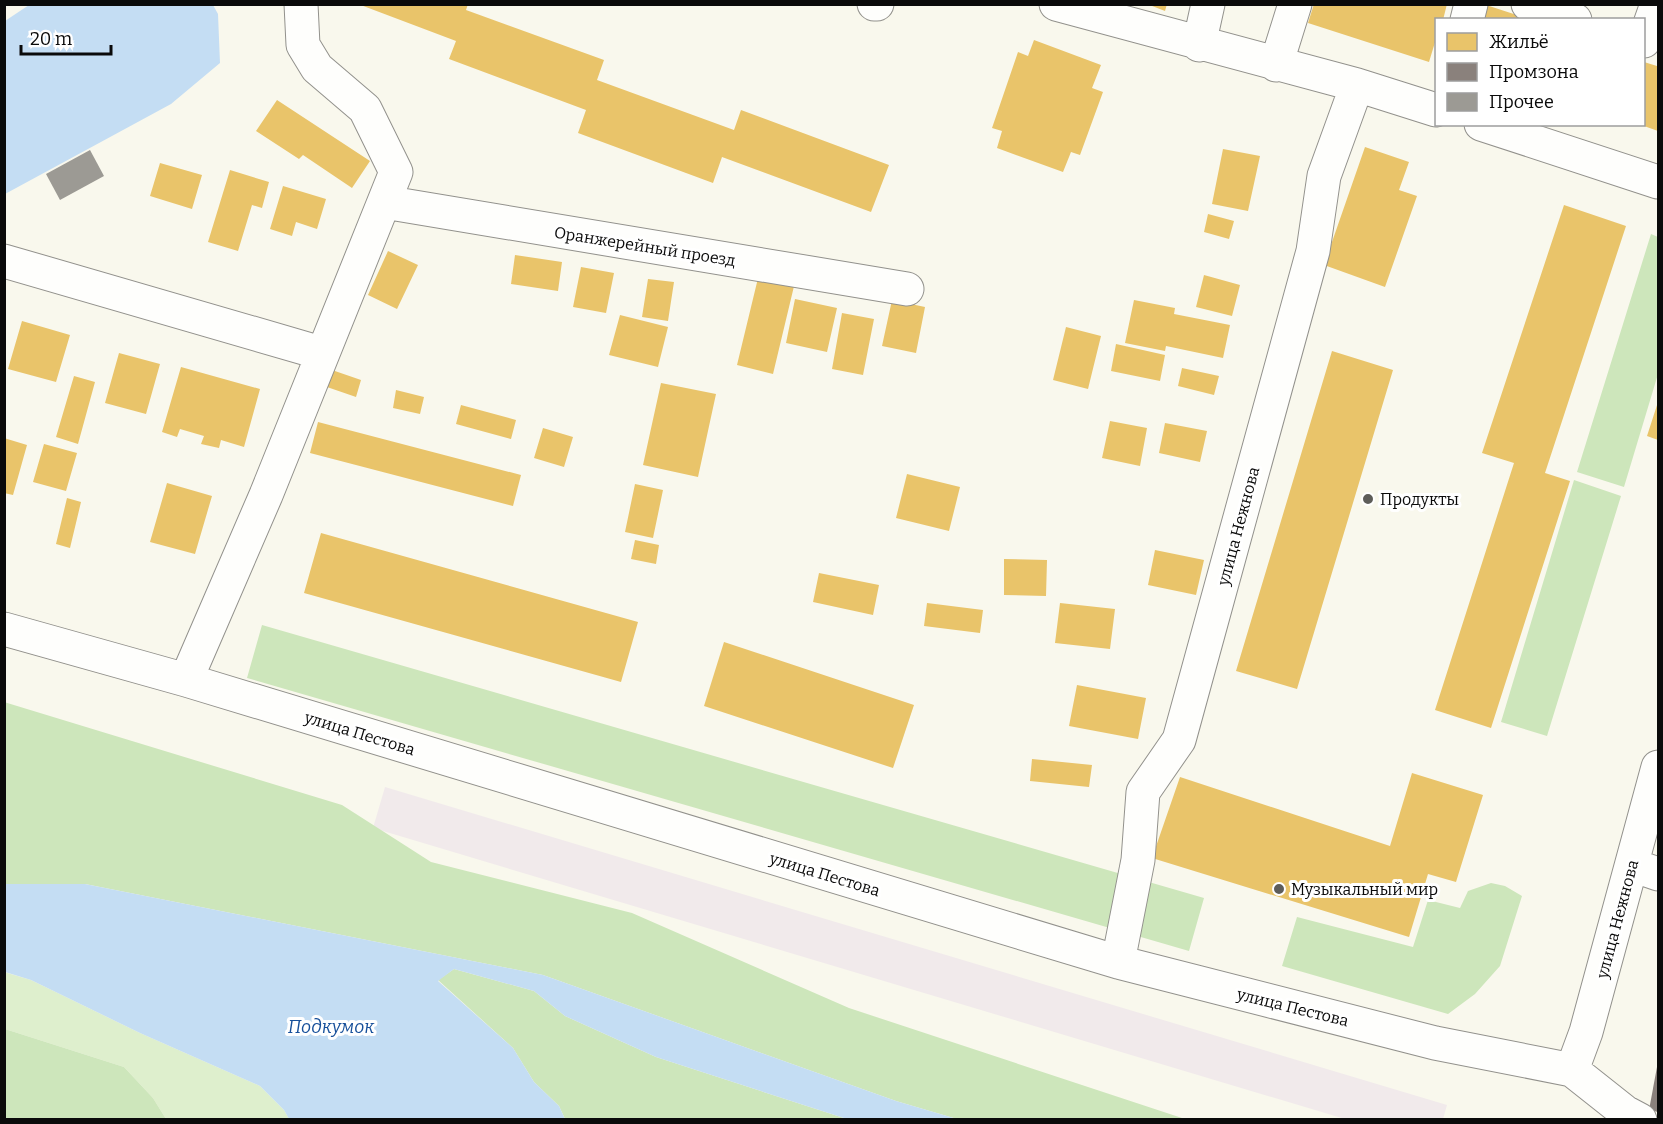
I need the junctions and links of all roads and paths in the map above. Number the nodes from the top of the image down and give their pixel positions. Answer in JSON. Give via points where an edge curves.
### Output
{"nodes":[{"id":1,"x":301,"y":4,"type":"edge"},
{"id":2,"x":1056,"y":4,"type":"edge"},
{"id":3,"x":1208,"y":4,"type":"edge"},
{"id":4,"x":1295,"y":4,"type":"edge"},
{"id":5,"x":1528,"y":4,"type":"edge"},
{"id":6,"x":1657,"y":4,"type":"edge"},
{"id":7,"x":1569,"y":18,"type":"edge"},
{"id":8,"x":1645,"y":38,"type":"edge"},
{"id":9,"x":1199,"y":45,"type":"junction"},
{"id":10,"x":1276,"y":64,"type":"junction"},
{"id":11,"x":1357,"y":85,"type":"junction"},
{"id":12,"x":1435,"y":109,"type":"edge"},
{"id":13,"x":1487,"y":126,"type":"edge"},
{"id":14,"x":1659,"y":182,"type":"edge"},
{"id":15,"x":384,"y":202,"type":"junction"},
{"id":16,"x":4,"y":261,"type":"edge"},
{"id":17,"x":907,"y":289,"type":"dead end"},
{"id":18,"x":321,"y":352,"type":"junction"},
{"id":19,"x":4,"y":629,"type":"edge"},
{"id":20,"x":186,"y":680,"type":"junction"},
{"id":21,"x":1659,"y":766,"type":"edge"},
{"id":22,"x":1645,"y":869,"type":"edge"},
{"id":23,"x":1118,"y":962,"type":"junction"},
{"id":24,"x":1572,"y":1070,"type":"junction"},
{"id":25,"x":1640,"y":1119,"type":"edge"}],
"edges":[{"from":1,"to":15,"type":"street","via":[[303,45],[317,68],[365,110],[396,172]]},
{"from":2,"to":9,"type":"street"},
{"from":3,"to":9,"type":"street"},
{"from":4,"to":10,"type":"street"},
{"from":5,"to":7,"type":"street"},
{"from":6,"to":8,"type":"street"},
{"from":9,"to":10,"type":"street"},
{"from":10,"to":11,"type":"street"},
{"from":11,"to":12,"type":"street"},
{"from":11,"to":23,"type":"street","name":"улица Нежнова","via":[[1324,176],[1313,251],[1179,740],[1143,792],[1138,860]]},
{"from":13,"to":14,"type":"street"},
{"from":15,"to":17,"type":"street","name":"Оранжерейный проезд"},
{"from":15,"to":18,"type":"street"},
{"from":16,"to":18,"type":"street"},
{"from":18,"to":20,"type":"street","via":[[266,495]]},
{"from":19,"to":20,"type":"street","name":"улица Пестова"},
{"from":20,"to":23,"type":"street","name":"улица Пестова"},
{"from":21,"to":22,"type":"street","name":"улица Нежнова"},
{"from":22,"to":24,"type":"street","name":"улица Нежнова"},
{"from":23,"to":24,"type":"street","name":"улица Пестова","via":[[1435,1043]]},
{"from":24,"to":25,"type":"street","name":"улица Пестова","via":[[1625,1112]]}]}
